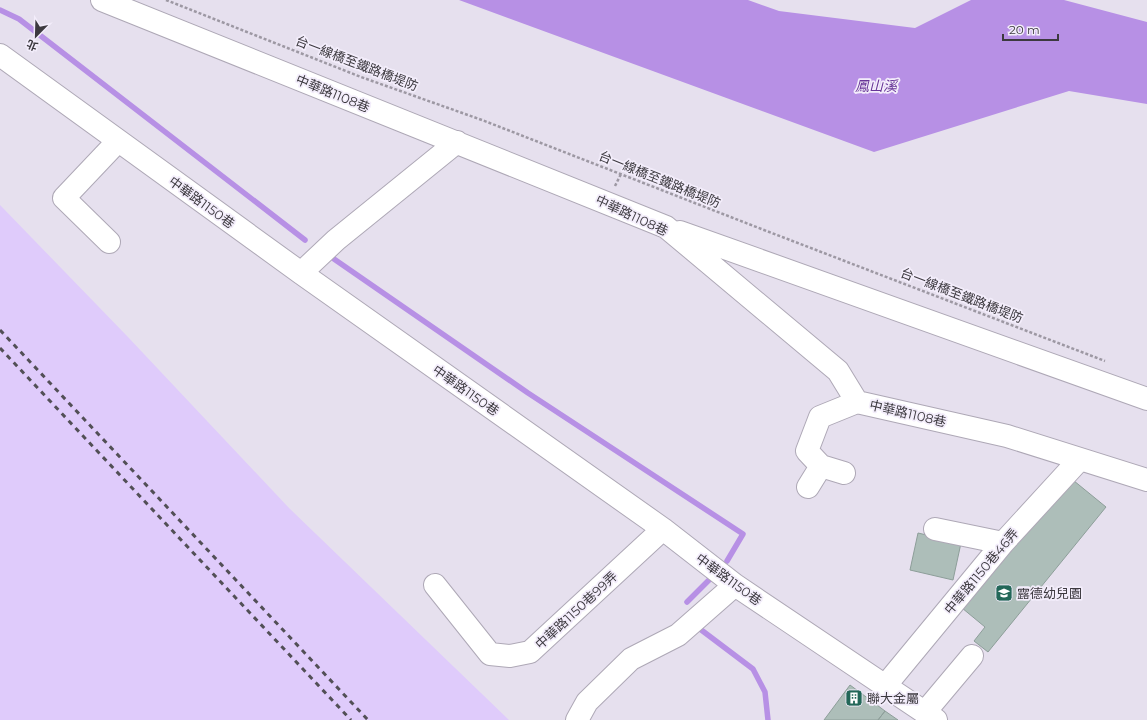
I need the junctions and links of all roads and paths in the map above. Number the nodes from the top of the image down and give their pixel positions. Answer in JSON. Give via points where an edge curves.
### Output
{"nodes":[{"id":1,"x":102,"y":0,"type":"edge"},
{"id":2,"x":166,"y":0,"type":"edge"},
{"id":3,"x":0,"y":55,"type":"edge"},
{"id":4,"x":118,"y":141,"type":"junction"},
{"id":5,"x":457,"y":142,"type":"junction"},
{"id":6,"x":666,"y":227,"type":"junction"},
{"id":7,"x":109,"y":242,"type":"dead end"},
{"id":8,"x":301,"y":273,"type":"junction"},
{"id":9,"x":1111,"y":363,"type":"dead end"},
{"id":10,"x":1147,"y":399,"type":"edge"},
{"id":11,"x":857,"y":402,"type":"junction"},
{"id":12,"x":1080,"y":459,"type":"junction"},
{"id":13,"x":821,"y":466,"type":"junction"},
{"id":14,"x":844,"y":473,"type":"dead end"},
{"id":15,"x":1147,"y":480,"type":"edge"},
{"id":16,"x":808,"y":487,"type":"dead end"},
{"id":17,"x":663,"y":529,"type":"junction"},
{"id":18,"x":935,"y":529,"type":"dead end"},
{"id":19,"x":1003,"y":543,"type":"junction"},
{"id":20,"x":435,"y":585,"type":"dead end"},
{"id":21,"x":736,"y":585,"type":"junction"},
{"id":22,"x":972,"y":656,"type":"dead end"},
{"id":23,"x":885,"y":686,"type":"junction"},
{"id":24,"x":930,"y":716,"type":"edge"},
{"id":25,"x":577,"y":720,"type":"edge"}],
"edges":[{"from":1,"to":5,"type":"lane","name":"中華路1108巷"},
{"from":2,"to":9,"type":"path","name":"台一線橋至鐵路橋堤防","via":[[361,77],[490,122]]},
{"from":3,"to":4,"type":"lane","name":"中華路1150巷"},
{"from":4,"to":7,"type":"lane","via":[[64,198]]},
{"from":4,"to":8,"type":"lane","name":"中華路1150巷"},
{"from":5,"to":6,"type":"lane","name":"中華路1108巷"},
{"from":5,"to":8,"type":"lane","via":[[336,240]]},
{"from":6,"to":10,"type":"lane"},
{"from":6,"to":11,"type":"lane","name":"中華路1108巷","via":[[838,371]]},
{"from":8,"to":17,"type":"lane","name":"中華路1150巷"},
{"from":11,"to":12,"type":"lane","name":"中華路1108巷","via":[[1007,436]]},
{"from":11,"to":13,"type":"lane","via":[[820,417],[807,451]]},
{"from":12,"to":15,"type":"lane","name":"中華路1108巷"},
{"from":12,"to":19,"type":"lane","name":"中華路1150巷46弄"},
{"from":13,"to":14,"type":"lane"},
{"from":13,"to":16,"type":"lane"},
{"from":17,"to":20,"type":"lane","name":"中華路1150巷99弄","via":[[530,652],[510,656],[490,654]]},
{"from":17,"to":21,"type":"lane","name":"中華路1150巷"},
{"from":18,"to":19,"type":"lane"},
{"from":19,"to":23,"type":"lane","name":"中華路1150巷46弄"},
{"from":21,"to":23,"type":"lane","name":"中華路1150巷"},
{"from":21,"to":25,"type":"lane","via":[[678,635],[631,659],[587,702]]},
{"from":22,"to":24,"type":"lane"},
{"from":23,"to":24,"type":"lane","name":"中華路1150巷"}]}
